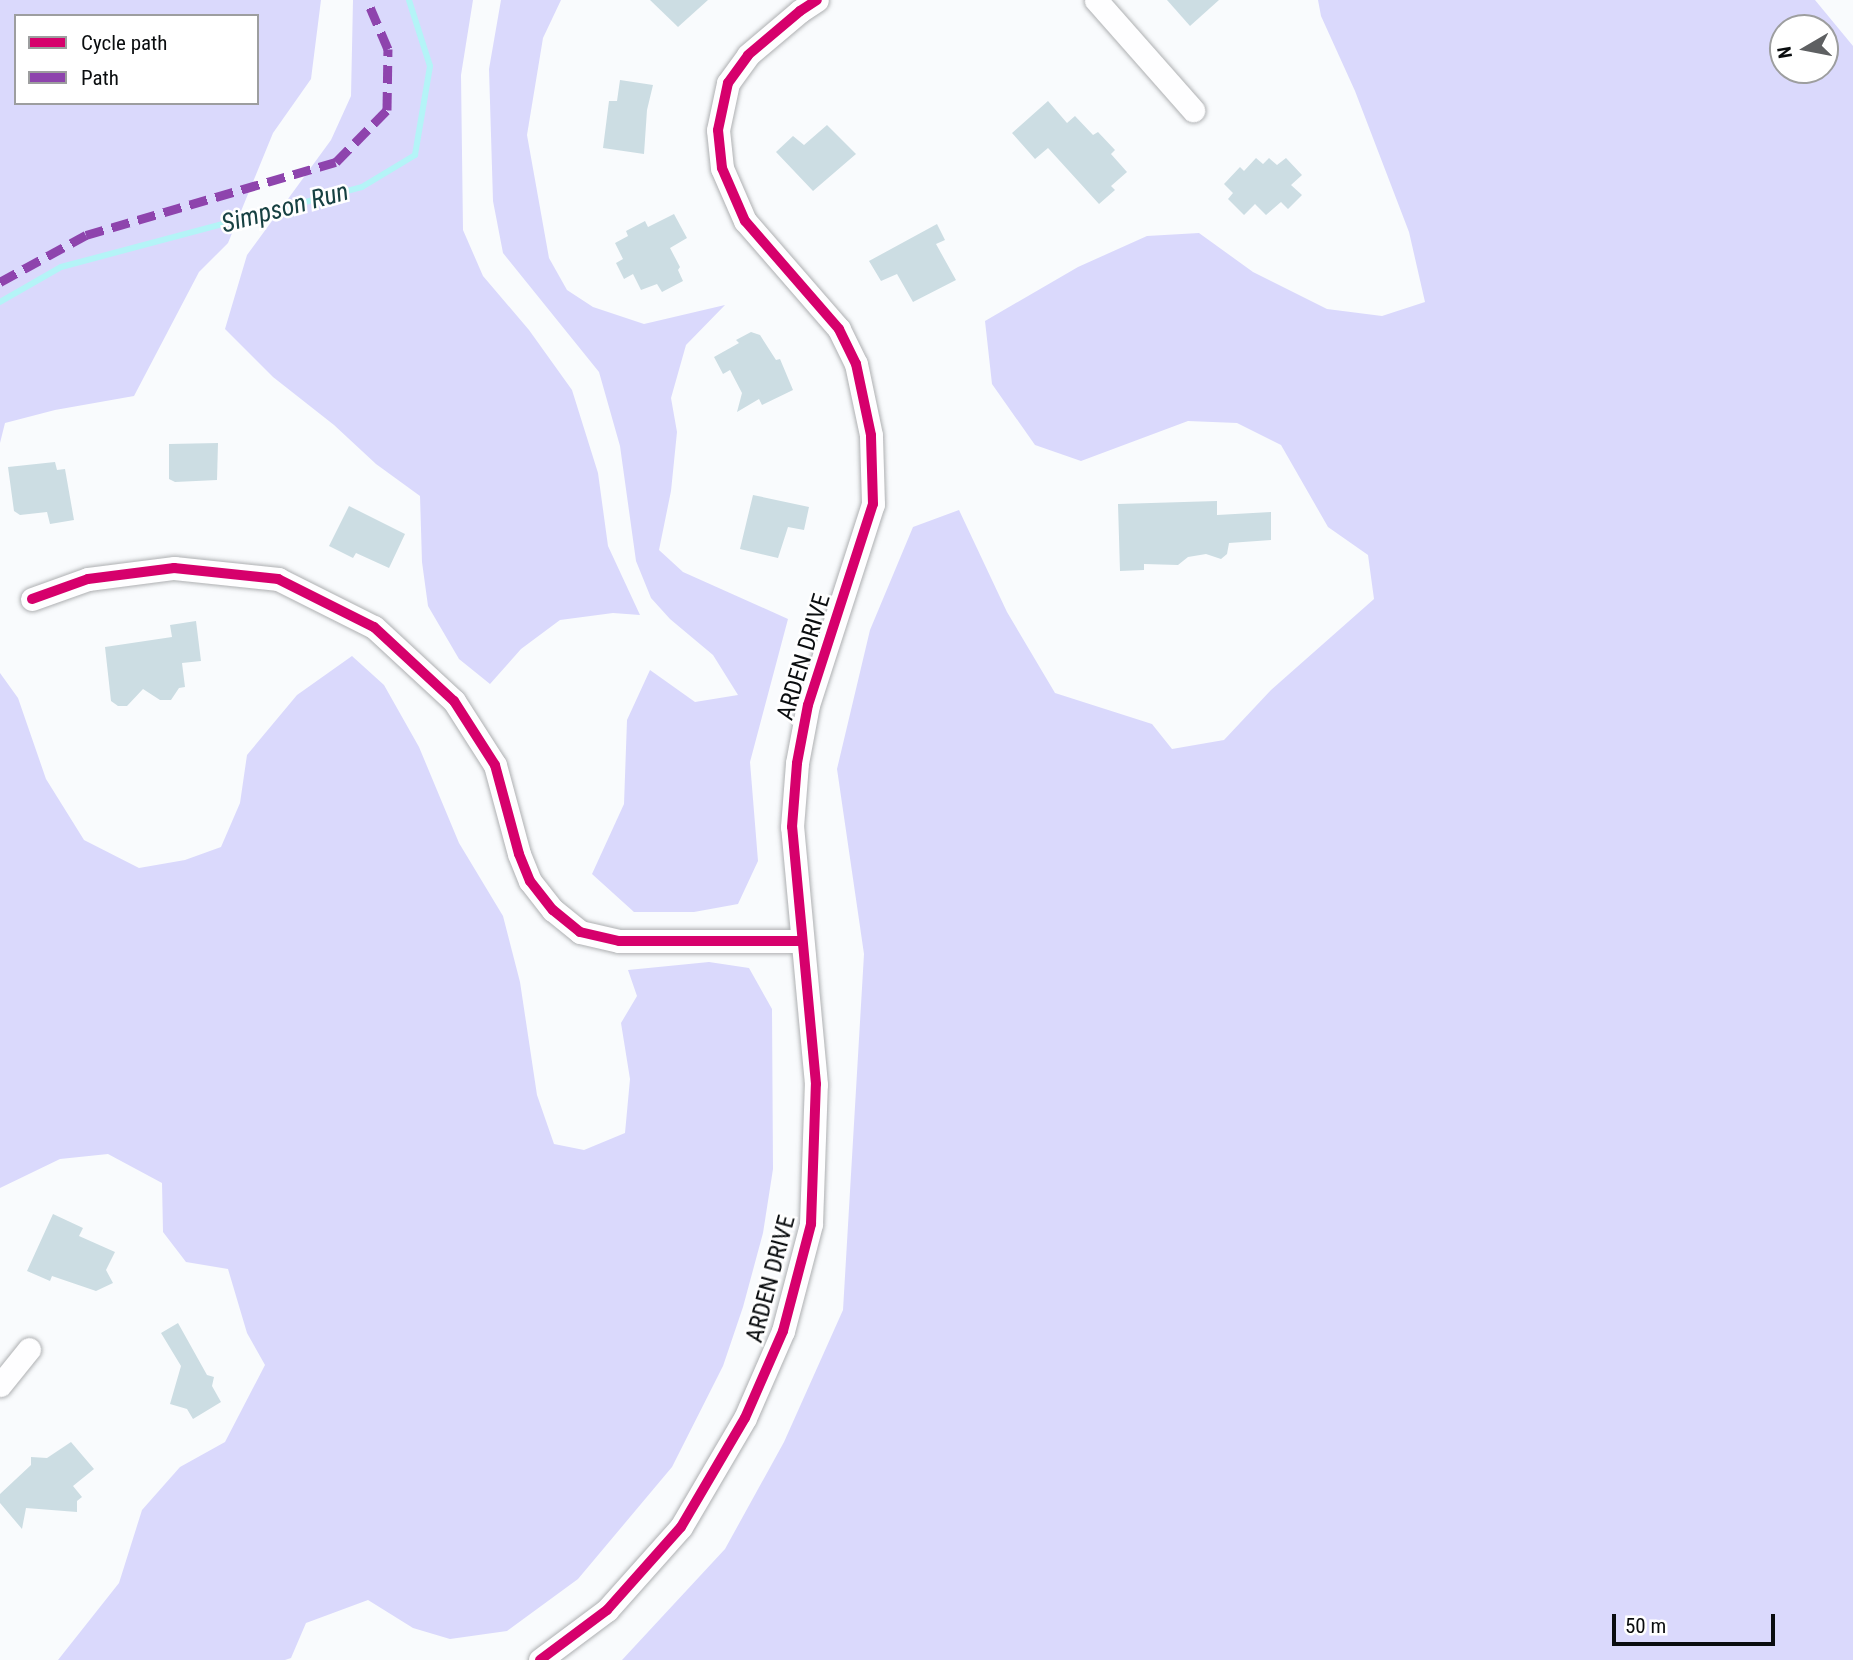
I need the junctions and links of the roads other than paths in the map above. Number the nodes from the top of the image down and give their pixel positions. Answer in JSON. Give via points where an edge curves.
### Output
{"nodes":[{"id":1,"x":817,"y":0,"type":"edge"},
{"id":2,"x":1096,"y":0,"type":"edge"},
{"id":3,"x":1192,"y":110,"type":"dead end"},
{"id":4,"x":32,"y":599,"type":"dead end"},
{"id":5,"x":802,"y":941,"type":"junction"},
{"id":6,"x":29,"y":1349,"type":"dead end"},
{"id":7,"x":0,"y":1385,"type":"edge"},
{"id":8,"x":540,"y":1660,"type":"edge"}],
"edges":[{"from":1,"to":5,"type":"street","name":"ARDEN DRIVE","via":[[748,55],[728,83],[718,130],[722,168],[745,221],[839,328],[856,364],[871,435],[873,504],[808,705],[797,762],[792,827]]},
{"from":2,"to":3,"type":"street"},
{"from":4,"to":5,"type":"street","via":[[88,579],[174,568],[278,579],[374,627],[454,701],[495,765],[530,881],[553,910],[580,932],[619,941]]},
{"from":5,"to":8,"type":"street","name":"ARDEN DRIVE","via":[[816,1084],[811,1224],[783,1331],[745,1418],[681,1527],[607,1610]]},
{"from":6,"to":7,"type":"street"}]}
